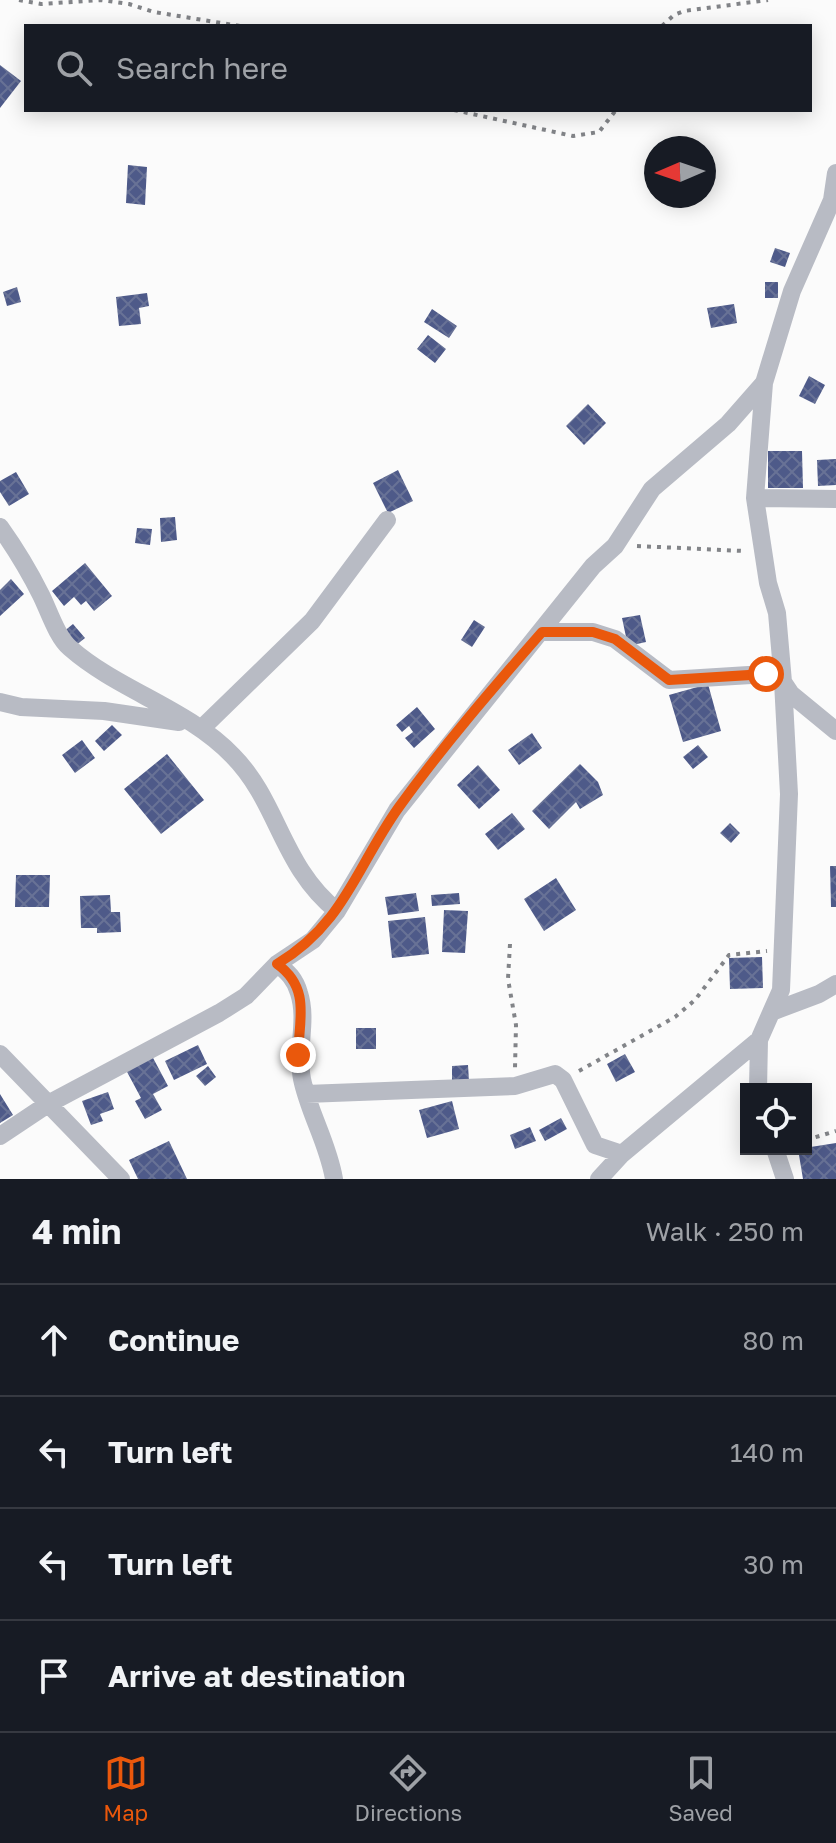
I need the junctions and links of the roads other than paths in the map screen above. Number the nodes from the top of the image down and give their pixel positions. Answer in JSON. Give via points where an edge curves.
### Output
{"nodes":[{"id":1,"x":836,"y":173,"type":"edge"},
{"id":2,"x":764,"y":383,"type":"junction"},
{"id":3,"x":755,"y":498,"type":"junction"},
{"id":4,"x":836,"y":499,"type":"edge"},
{"id":5,"x":387,"y":520,"type":"dead end"},
{"id":6,"x":0,"y":527,"type":"edge"},
{"id":7,"x":542,"y":632,"type":"junction"},
{"id":8,"x":783,"y":682,"type":"junction"},
{"id":9,"x":0,"y":702,"type":"edge"},
{"id":10,"x":196,"y":726,"type":"junction"},
{"id":11,"x":836,"y":731,"type":"edge"},
{"id":12,"x":337,"y":911,"type":"junction"},
{"id":13,"x":277,"y":964,"type":"junction"},
{"id":14,"x":836,"y":984,"type":"edge"},
{"id":15,"x":774,"y":1011,"type":"junction"},
{"id":16,"x":759,"y":1040,"type":"junction"},
{"id":17,"x":0,"y":1054,"type":"edge"},
{"id":18,"x":758,"y":1083,"type":"edge"},
{"id":19,"x":306,"y":1094,"type":"junction"},
{"id":20,"x":48,"y":1104,"type":"junction"},
{"id":21,"x":0,"y":1136,"type":"edge"},
{"id":22,"x":622,"y":1154,"type":"junction"},
{"id":23,"x":777,"y":1155,"type":"edge"},
{"id":24,"x":121,"y":1179,"type":"edge"},
{"id":25,"x":334,"y":1179,"type":"edge"},
{"id":26,"x":599,"y":1179,"type":"edge"},
{"id":27,"x":785,"y":1179,"type":"edge"}],
"edges":[{"from":1,"to":2,"type":"street","via":[[832,200],[792,291]]},
{"from":2,"to":3,"type":"street"},
{"from":2,"to":7,"type":"street","via":[[728,424],[652,489],[615,546]]},
{"from":3,"to":4,"type":"street"},
{"from":3,"to":8,"type":"street","via":[[777,613]]},
{"from":5,"to":10,"type":"street","via":[[312,621]]},
{"from":6,"to":10,"type":"street","via":[[67,646],[128,689]]},
{"from":7,"to":8,"type":"street","via":[[593,632],[615,639],[669,680],[759,674]]},
{"from":7,"to":12,"type":"street","via":[[397,810]]},
{"from":8,"to":11,"type":"street"},
{"from":8,"to":15,"type":"street","via":[[789,794],[781,990]]},
{"from":9,"to":10,"type":"street"},
{"from":10,"to":12,"type":"street","via":[[233,755],[256,786],[296,867],[314,893]]},
{"from":12,"to":13,"type":"street","via":[[313,940]]},
{"from":13,"to":19,"type":"street","via":[[292,976],[301,1001],[298,1055]]},
{"from":13,"to":20,"type":"street","via":[[246,996],[219,1013]]},
{"from":14,"to":15,"type":"street"},
{"from":15,"to":16,"type":"street"},
{"from":16,"to":18,"type":"street"},
{"from":16,"to":22,"type":"street"},
{"from":17,"to":20,"type":"street"},
{"from":19,"to":22,"type":"street","via":[[515,1086],[548,1075],[563,1080],[595,1145]]},
{"from":19,"to":25,"type":"street"},
{"from":20,"to":21,"type":"street"},
{"from":20,"to":24,"type":"street"},
{"from":22,"to":26,"type":"street"},
{"from":23,"to":27,"type":"street"}]}
